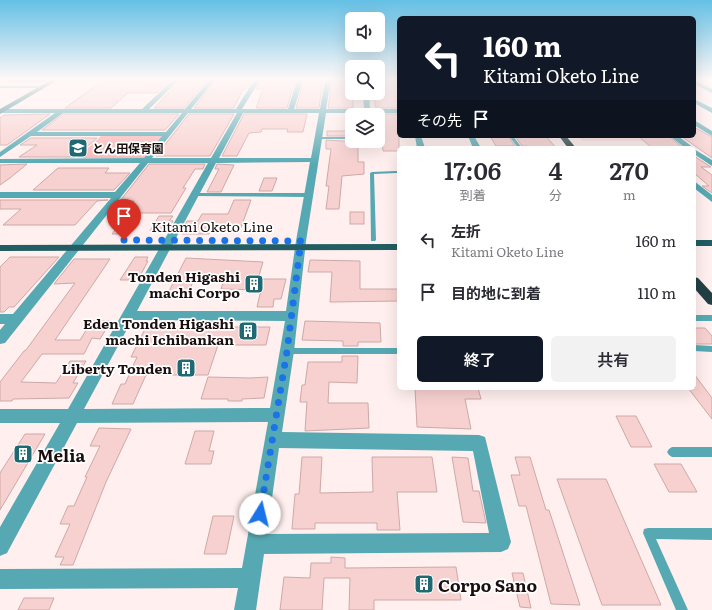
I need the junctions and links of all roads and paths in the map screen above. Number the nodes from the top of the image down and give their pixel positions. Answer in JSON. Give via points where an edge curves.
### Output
{"nodes":[{"id":1,"x":147,"y":108,"type":"edge"},
{"id":2,"x":189,"y":108,"type":"edge"},
{"id":3,"x":0,"y":110,"type":"edge"},
{"id":4,"x":62,"y":111,"type":"junction"},
{"id":5,"x":144,"y":111,"type":"junction"},
{"id":6,"x":187,"y":111,"type":"junction"},
{"id":7,"x":240,"y":111,"type":"junction"},
{"id":8,"x":290,"y":111,"type":"joint"},
{"id":9,"x":322,"y":111,"type":"junction"},
{"id":10,"x":345,"y":111,"type":"edge"},
{"id":11,"x":385,"y":111,"type":"edge"},
{"id":12,"x":397,"y":111,"type":"edge"},
{"id":13,"x":696,"y":123,"type":"edge"},
{"id":14,"x":30,"y":134,"type":"junction"},
{"id":15,"x":168,"y":134,"type":"junction"},
{"id":16,"x":712,"y":134,"type":"edge"},
{"id":17,"x":319,"y":138,"type":"junction"},
{"id":18,"x":345,"y":138,"type":"edge"},
{"id":19,"x":564,"y":138,"type":"edge"},
{"id":20,"x":676,"y":138,"type":"edge"},
{"id":21,"x":570,"y":146,"type":"edge"},
{"id":22,"x":687,"y":146,"type":"edge"},
{"id":23,"x":696,"y":152,"type":"edge"},
{"id":24,"x":0,"y":155,"type":"edge"},
{"id":25,"x":214,"y":160,"type":"junction"},
{"id":26,"x":314,"y":160,"type":"junction"},
{"id":27,"x":0,"y":161,"type":"edge"},
{"id":28,"x":147,"y":161,"type":"junction"},
{"id":29,"x":712,"y":164,"type":"edge"},
{"id":30,"x":395,"y":172,"type":"dead end"},
{"id":31,"x":696,"y":186,"type":"edge"},
{"id":32,"x":0,"y":195,"type":"edge"},
{"id":33,"x":118,"y":195,"type":"junction"},
{"id":34,"x":195,"y":195,"type":"junction"},
{"id":35,"x":308,"y":195,"type":"junction"},
{"id":36,"x":712,"y":199,"type":"edge"},
{"id":37,"x":373,"y":240,"type":"junction"},
{"id":38,"x":397,"y":240,"type":"edge"},
{"id":39,"x":0,"y":241,"type":"edge"},
{"id":40,"x":696,"y":243,"type":"edge"},
{"id":41,"x":712,"y":243,"type":"edge"},
{"id":42,"x":77,"y":244,"type":"junction"},
{"id":43,"x":166,"y":244,"type":"junction"},
{"id":44,"x":301,"y":244,"type":"junction"},
{"id":45,"x":0,"y":248,"type":"edge"},
{"id":46,"x":397,"y":248,"type":"edge"},
{"id":47,"x":696,"y":283,"type":"edge"},
{"id":48,"x":712,"y":301,"type":"edge"},
{"id":49,"x":127,"y":315,"type":"junction"},
{"id":50,"x":291,"y":316,"type":"junction"},
{"id":51,"x":696,"y":318,"type":"edge"},
{"id":52,"x":712,"y":318,"type":"edge"},
{"id":53,"x":0,"y":319,"type":"edge"},
{"id":54,"x":16,"y":319,"type":"junction"},
{"id":55,"x":0,"y":339,"type":"edge"},
{"id":56,"x":696,"y":348,"type":"edge"},
{"id":57,"x":712,"y":349,"type":"edge"},
{"id":58,"x":287,"y":351,"type":"junction"},
{"id":59,"x":397,"y":351,"type":"edge"},
{"id":60,"x":72,"y":415,"type":"junction"},
{"id":61,"x":277,"y":415,"type":"junction"},
{"id":62,"x":0,"y":416,"type":"edge"},
{"id":63,"x":272,"y":440,"type":"junction"},
{"id":64,"x":672,"y":452,"type":"dead end"},
{"id":65,"x":712,"y":452,"type":"edge"},
{"id":66,"x":712,"y":534,"type":"edge"},
{"id":67,"x":255,"y":544,"type":"junction"},
{"id":68,"x":0,"y":546,"type":"edge"},
{"id":69,"x":250,"y":578,"type":"junction"},
{"id":70,"x":0,"y":579,"type":"edge"},
{"id":71,"x":245,"y":610,"type":"edge"},
{"id":72,"x":682,"y":610,"type":"edge"}],
"edges":[{"from":1,"to":5,"type":"street"},
{"from":2,"to":6,"type":"street"},
{"from":3,"to":4,"type":"street"},
{"from":4,"to":5,"type":"street"},
{"from":4,"to":14,"type":"street"},
{"from":5,"to":6,"type":"street"},
{"from":6,"to":7,"type":"street"},
{"from":6,"to":15,"type":"street"},
{"from":7,"to":8,"type":"street"},
{"from":7,"to":25,"type":"street"},
{"from":8,"to":9,"type":"street"},
{"from":9,"to":10,"type":"street"},
{"from":9,"to":17,"type":"street"},
{"from":11,"to":12,"type":"street"},
{"from":13,"to":16,"type":"street"},
{"from":14,"to":15,"type":"street"},
{"from":14,"to":24,"type":"street"},
{"from":15,"to":28,"type":"street"},
{"from":17,"to":18,"type":"lane"},
{"from":17,"to":26,"type":"street"},
{"from":19,"to":21,"type":"highway"},
{"from":20,"to":22,"type":"street"},
{"from":23,"to":29,"type":"street"},
{"from":25,"to":26,"type":"street"},
{"from":25,"to":28,"type":"street"},
{"from":25,"to":34,"type":"street"},
{"from":26,"to":35,"type":"street"},
{"from":27,"to":28,"type":"street"},
{"from":28,"to":33,"type":"street"},
{"from":30,"to":37,"type":"lane","via":[[372,173]]},
{"from":31,"to":36,"type":"street"},
{"from":32,"to":33,"type":"street"},
{"from":33,"to":42,"type":"street"},
{"from":34,"to":35,"type":"lane"},
{"from":34,"to":43,"type":"street"},
{"from":35,"to":44,"type":"street"},
{"from":37,"to":38,"type":"main road","name":"Kitami Oketo Line"},
{"from":37,"to":44,"type":"main road","name":"Kitami Oketo Line"},
{"from":39,"to":42,"type":"main road","name":"Kitami Oketo Line"},
{"from":40,"to":41,"type":"main road"},
{"from":42,"to":43,"type":"main road","name":"Kitami Oketo Line"},
{"from":42,"to":45,"type":"main road","name":"Kitami Oketo Line"},
{"from":42,"to":54,"type":"street"},
{"from":43,"to":44,"type":"main road","name":"Kitami Oketo Line"},
{"from":43,"to":49,"type":"street"},
{"from":44,"to":46,"type":"main road","name":"Kitami Oketo Line"},
{"from":44,"to":50,"type":"street"},
{"from":47,"to":48,"type":"highway"},
{"from":49,"to":50,"type":"street"},
{"from":49,"to":60,"type":"street"},
{"from":50,"to":58,"type":"street"},
{"from":51,"to":52,"type":"lane"},
{"from":53,"to":54,"type":"street"},
{"from":54,"to":55,"type":"street"},
{"from":56,"to":57,"type":"lane"},
{"from":58,"to":59,"type":"lane"},
{"from":58,"to":61,"type":"street"},
{"from":60,"to":61,"type":"street"},
{"from":60,"to":62,"type":"street"},
{"from":60,"to":68,"type":"street"},
{"from":61,"to":63,"type":"street"},
{"from":63,"to":67,"type":"street"},
{"from":63,"to":67,"type":"street","via":[[479,443],[501,542]]},
{"from":64,"to":65,"type":"lane"},
{"from":66,"to":72,"type":"lane","via":[[648,533]]},
{"from":67,"to":69,"type":"street"},
{"from":69,"to":70,"type":"street"},
{"from":69,"to":71,"type":"street"}]}
